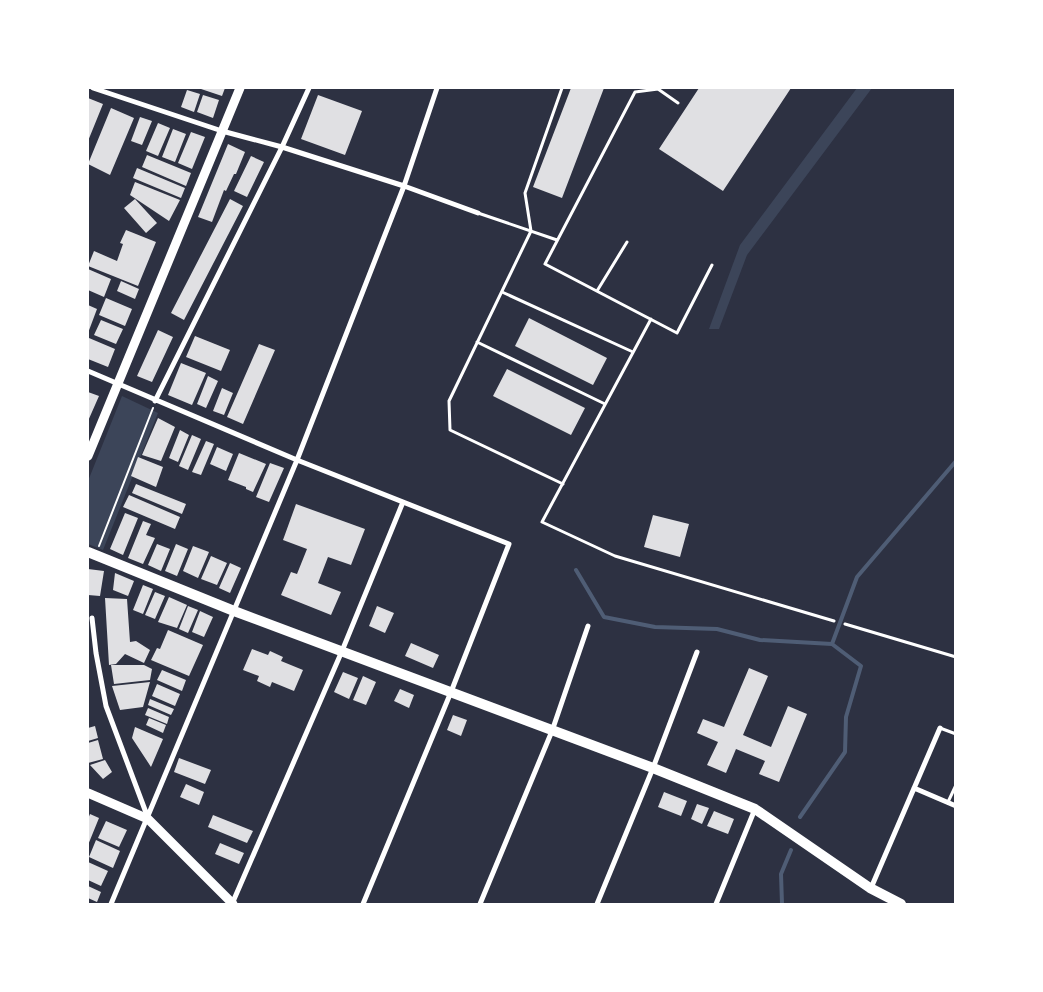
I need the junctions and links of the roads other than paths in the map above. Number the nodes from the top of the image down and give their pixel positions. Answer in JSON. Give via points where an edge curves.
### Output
{"nodes":[{"id":1,"x":93,"y":88,"type":"edge"},
{"id":2,"x":240,"y":88,"type":"edge"},
{"id":3,"x":309,"y":88,"type":"edge"},
{"id":4,"x":437,"y":88,"type":"edge"},
{"id":5,"x":562,"y":88,"type":"edge"},
{"id":6,"x":658,"y":88,"type":"edge"},
{"id":7,"x":678,"y":103,"type":"dead end"},
{"id":8,"x":222,"y":131,"type":"junction"},
{"id":9,"x":282,"y":147,"type":"junction"},
{"id":10,"x":404,"y":186,"type":"junction"},
{"id":11,"x":478,"y":213,"type":"joint"},
{"id":12,"x":531,"y":231,"type":"junction"},
{"id":13,"x":557,"y":240,"type":"junction"},
{"id":14,"x":627,"y":242,"type":"dead end"},
{"id":15,"x":712,"y":265,"type":"dead end"},
{"id":16,"x":597,"y":291,"type":"junction"},
{"id":17,"x":502,"y":292,"type":"junction"},
{"id":18,"x":650,"y":319,"type":"junction"},
{"id":19,"x":478,"y":342,"type":"junction"},
{"id":20,"x":633,"y":352,"type":"junction"},
{"id":21,"x":88,"y":372,"type":"edge"},
{"id":22,"x":117,"y":384,"type":"junction"},
{"id":23,"x":155,"y":401,"type":"junction"},
{"id":24,"x":605,"y":404,"type":"junction"},
{"id":25,"x":88,"y":456,"type":"edge"},
{"id":26,"x":297,"y":460,"type":"junction"},
{"id":27,"x":562,"y":484,"type":"junction"},
{"id":28,"x":403,"y":502,"type":"junction"},
{"id":29,"x":91,"y":554,"type":"edge"},
{"id":30,"x":234,"y":611,"type":"junction"},
{"id":31,"x":92,"y":618,"type":"dead end"},
{"id":32,"x":834,"y":622,"type":"dead end"},
{"id":33,"x":845,"y":624,"type":"dead end"},
{"id":34,"x":588,"y":626,"type":"dead end"},
{"id":35,"x":342,"y":652,"type":"junction"},
{"id":36,"x":697,"y":652,"type":"dead end"},
{"id":37,"x":956,"y":657,"type":"edge"},
{"id":38,"x":451,"y":692,"type":"junction"},
{"id":39,"x":940,"y":728,"type":"joint"},
{"id":40,"x":552,"y":731,"type":"junction"},
{"id":41,"x":956,"y":734,"type":"edge"},
{"id":42,"x":653,"y":768,"type":"junction"},
{"id":43,"x":956,"y":785,"type":"edge"},
{"id":44,"x":914,"y":788,"type":"junction"},
{"id":45,"x":88,"y":793,"type":"edge"},
{"id":46,"x":948,"y":802,"type":"junction"},
{"id":47,"x":956,"y":806,"type":"edge"},
{"id":48,"x":755,"y":809,"type":"junction"},
{"id":49,"x":148,"y":819,"type":"junction"},
{"id":50,"x":870,"y":888,"type":"junction"},
{"id":51,"x":111,"y":904,"type":"edge"},
{"id":52,"x":232,"y":904,"type":"edge"},
{"id":53,"x":363,"y":904,"type":"edge"},
{"id":54,"x":480,"y":904,"type":"edge"},
{"id":55,"x":597,"y":904,"type":"edge"},
{"id":56,"x":716,"y":904,"type":"edge"},
{"id":57,"x":901,"y":904,"type":"edge"}],
"edges":[{"from":1,"to":8,"type":"street"},
{"from":2,"to":8,"type":"street"},
{"from":3,"to":9,"type":"street"},
{"from":4,"to":10,"type":"street"},
{"from":5,"to":12,"type":"lane","via":[[525,194]]},
{"from":6,"to":7,"type":"lane"},
{"from":6,"to":13,"type":"lane","via":[[635,92]]},
{"from":8,"to":9,"type":"street"},
{"from":8,"to":22,"type":"street"},
{"from":9,"to":10,"type":"street"},
{"from":9,"to":23,"type":"street"},
{"from":10,"to":11,"type":"street"},
{"from":10,"to":26,"type":"street"},
{"from":11,"to":12,"type":"lane"},
{"from":12,"to":13,"type":"lane"},
{"from":12,"to":17,"type":"lane"},
{"from":13,"to":16,"type":"lane","via":[[545,264]]},
{"from":14,"to":16,"type":"lane"},
{"from":15,"to":18,"type":"lane","via":[[676,333]]},
{"from":16,"to":18,"type":"lane"},
{"from":17,"to":19,"type":"lane"},
{"from":17,"to":20,"type":"lane"},
{"from":18,"to":20,"type":"lane"},
{"from":19,"to":24,"type":"lane"},
{"from":19,"to":27,"type":"lane","via":[[449,401],[450,430]]},
{"from":20,"to":24,"type":"lane"},
{"from":21,"to":22,"type":"street"},
{"from":22,"to":23,"type":"street"},
{"from":22,"to":25,"type":"street"},
{"from":23,"to":26,"type":"street"},
{"from":24,"to":27,"type":"lane"},
{"from":26,"to":28,"type":"street"},
{"from":26,"to":30,"type":"street"},
{"from":27,"to":32,"type":"lane","via":[[542,522],[616,556]]},
{"from":28,"to":35,"type":"street"},
{"from":28,"to":38,"type":"street","via":[[509,544]]},
{"from":29,"to":30,"type":"main road"},
{"from":30,"to":35,"type":"main road"},
{"from":30,"to":49,"type":"street"},
{"from":31,"to":49,"type":"street","via":[[106,706]]},
{"from":33,"to":37,"type":"lane"},
{"from":34,"to":40,"type":"street"},
{"from":35,"to":38,"type":"main road"},
{"from":35,"to":52,"type":"street"},
{"from":36,"to":42,"type":"street"},
{"from":38,"to":40,"type":"main road"},
{"from":38,"to":53,"type":"street"},
{"from":39,"to":41,"type":"lane"},
{"from":39,"to":44,"type":"street"},
{"from":40,"to":42,"type":"main road"},
{"from":40,"to":54,"type":"street"},
{"from":42,"to":48,"type":"main road"},
{"from":42,"to":55,"type":"street"},
{"from":43,"to":46,"type":"lane"},
{"from":44,"to":46,"type":"street"},
{"from":44,"to":50,"type":"street"},
{"from":45,"to":49,"type":"street"},
{"from":46,"to":47,"type":"street"},
{"from":48,"to":50,"type":"main road"},
{"from":48,"to":56,"type":"street"},
{"from":49,"to":51,"type":"street"},
{"from":49,"to":52,"type":"street"},
{"from":50,"to":57,"type":"main road"}]}
